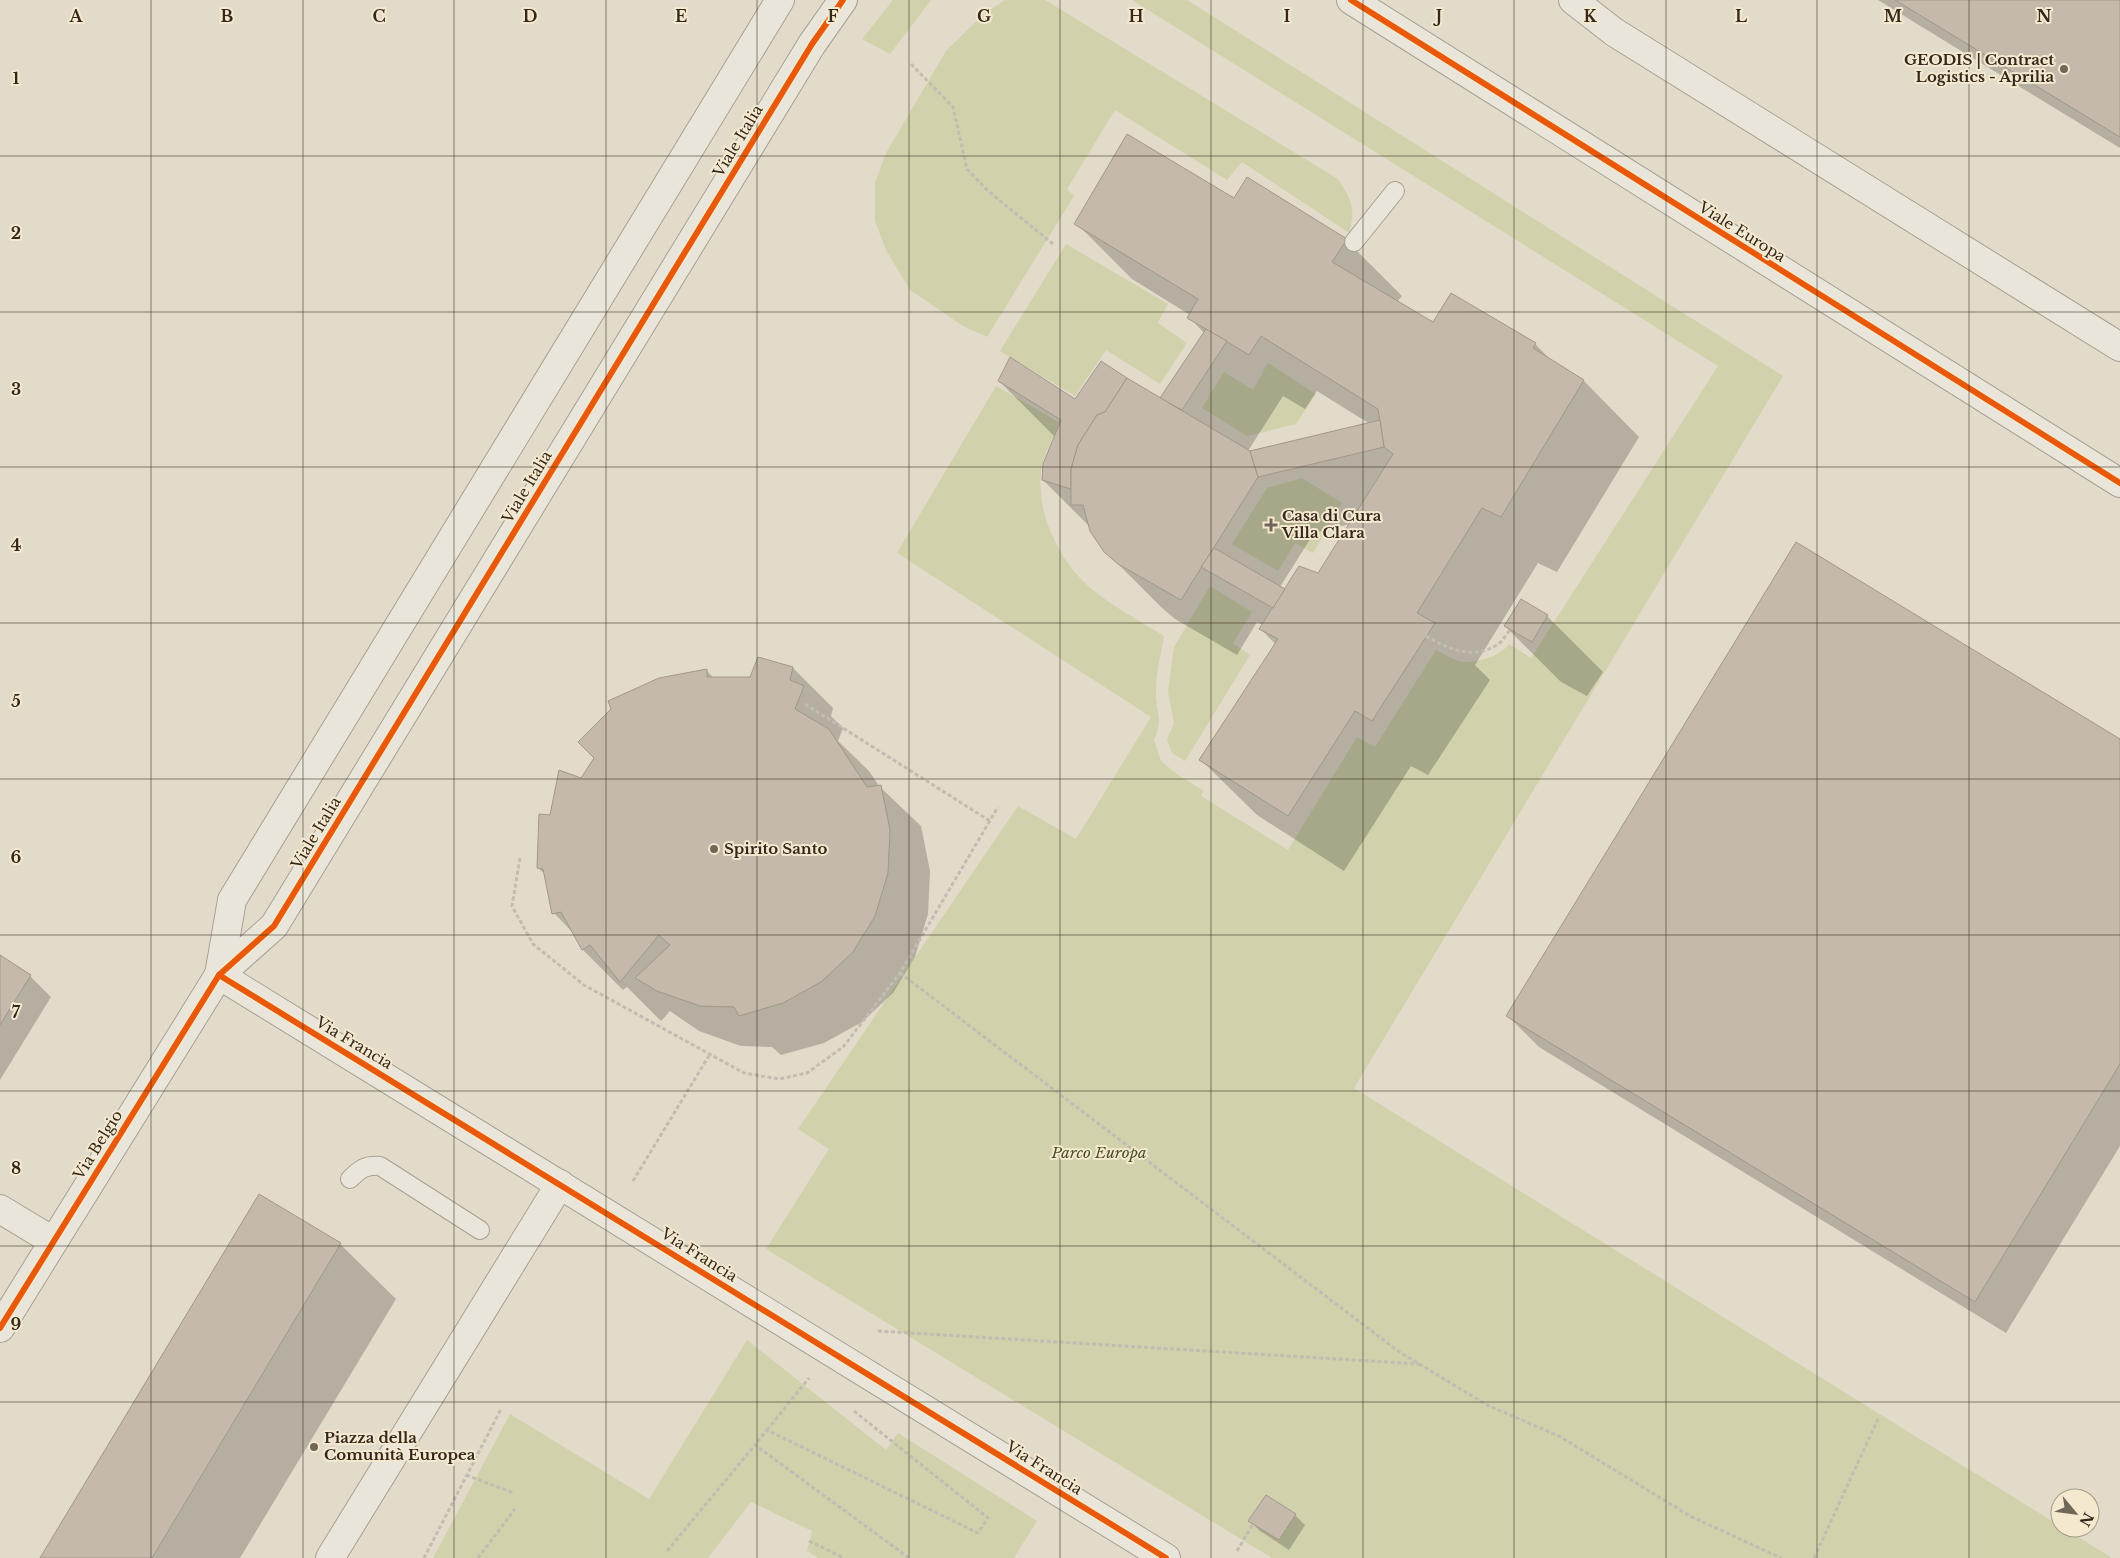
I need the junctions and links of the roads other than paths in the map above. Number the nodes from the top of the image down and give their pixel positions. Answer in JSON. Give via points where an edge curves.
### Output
{"nodes":[{"id":1,"x":780,"y":0,"type":"edge"},
{"id":2,"x":843,"y":0,"type":"edge"},
{"id":3,"x":1351,"y":0,"type":"edge"},
{"id":4,"x":1573,"y":0,"type":"edge"},
{"id":5,"x":1395,"y":191,"type":"dead end"},
{"id":6,"x":1354,"y":242,"type":"dead end"},
{"id":7,"x":2120,"y":346,"type":"edge"},
{"id":8,"x":2120,"y":483,"type":"edge"},
{"id":9,"x":219,"y":975,"type":"junction"},
{"id":10,"x":350,"y":1179,"type":"dead end"},
{"id":11,"x":560,"y":1184,"type":"junction"},
{"id":12,"x":0,"y":1209,"type":"edge"},
{"id":13,"x":480,"y":1230,"type":"dead end"},
{"id":14,"x":54,"y":1241,"type":"junction"},
{"id":15,"x":0,"y":1328,"type":"edge"},
{"id":16,"x":330,"y":1558,"type":"edge"},
{"id":17,"x":1166,"y":1558,"type":"edge"}],
"edges":[{"from":1,"to":9,"type":"street","via":[[232,900]]},
{"from":2,"to":9,"type":"street","name":"Viale Italia","via":[[812,44],[274,926]]},
{"from":3,"to":8,"type":"street","name":"Viale Europa"},
{"from":4,"to":7,"type":"street","via":[[1614,32]]},
{"from":5,"to":6,"type":"lane"},
{"from":9,"to":11,"type":"street","name":"Via Francia"},
{"from":9,"to":14,"type":"street","name":"Via Belgio"},
{"from":10,"to":13,"type":"lane","via":[[368,1165],[380,1166]]},
{"from":11,"to":16,"type":"street"},
{"from":11,"to":17,"type":"street","name":"Via Francia"},
{"from":12,"to":14,"type":"street"},
{"from":14,"to":15,"type":"street","name":"Via Belgio"}]}
